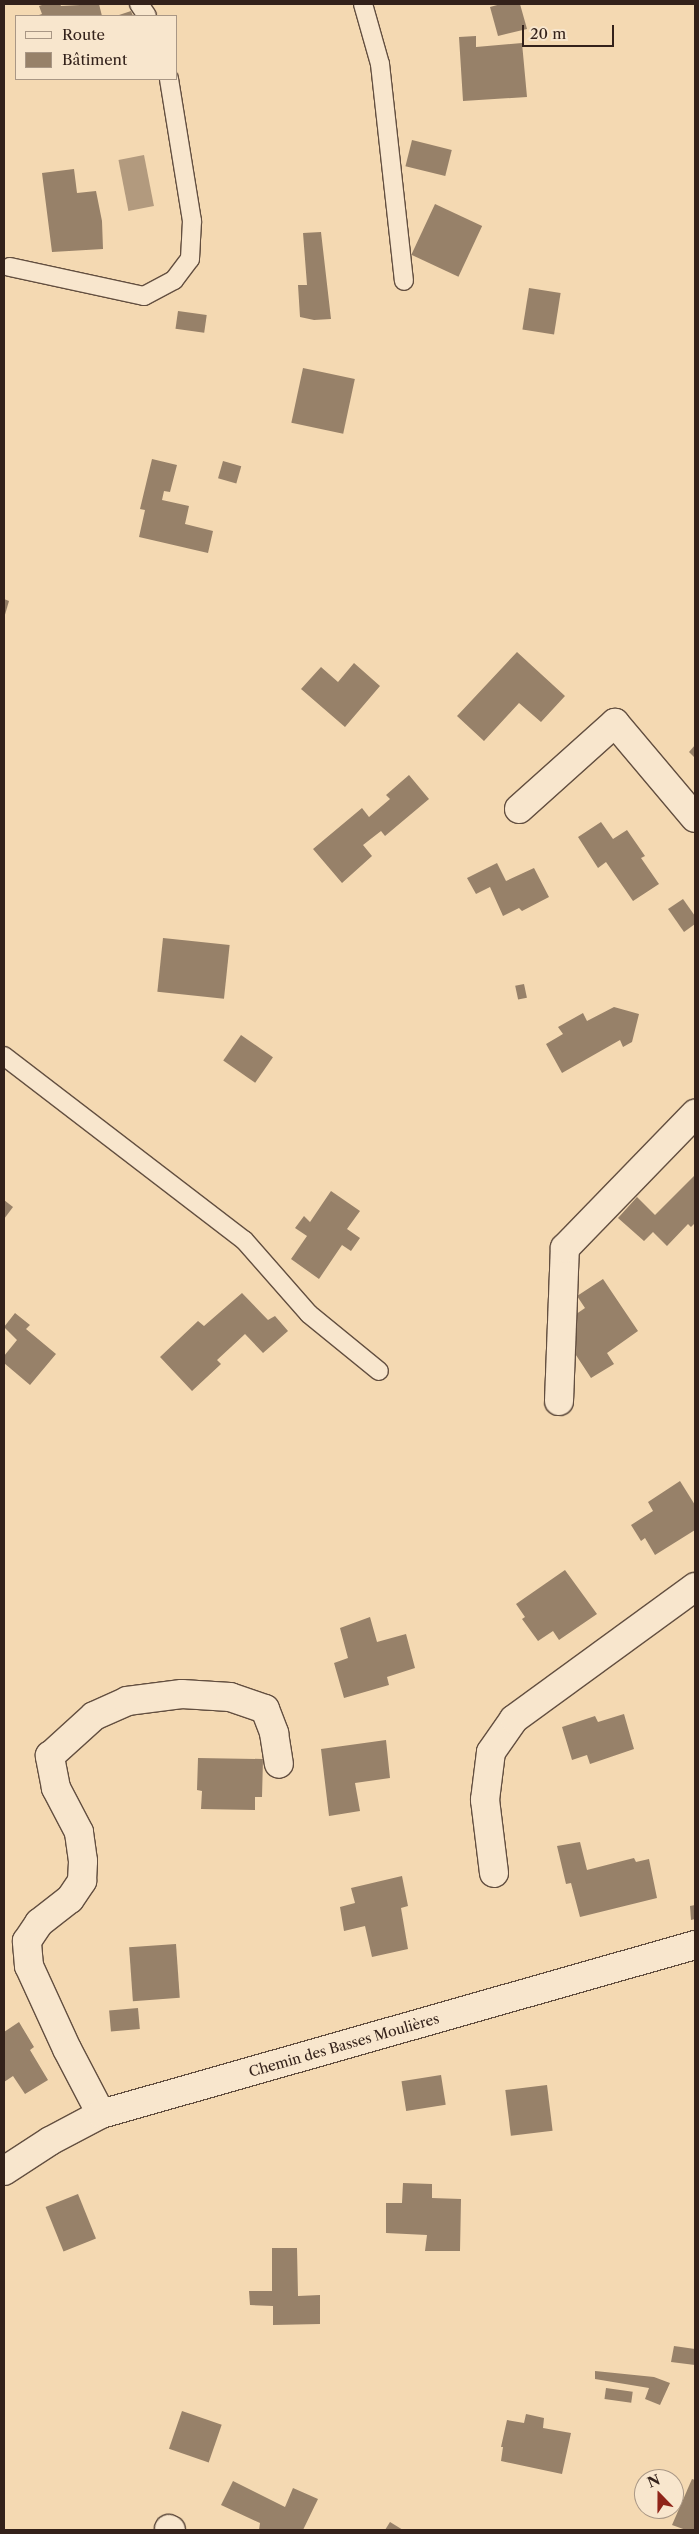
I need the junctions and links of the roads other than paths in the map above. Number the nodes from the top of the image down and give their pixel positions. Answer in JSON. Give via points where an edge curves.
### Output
{"nodes":[{"id":1,"x":139,"y":4,"type":"edge"},
{"id":2,"x":363,"y":4,"type":"edge"},
{"id":3,"x":145,"y":15,"type":"edge"},
{"id":4,"x":169,"y":80,"type":"edge"},
{"id":5,"x":10,"y":267,"type":"dead end"},
{"id":6,"x":404,"y":281,"type":"dead end"},
{"id":7,"x":519,"y":809,"type":"dead end"},
{"id":8,"x":695,"y":818,"type":"edge"},
{"id":9,"x":4,"y":1056,"type":"edge"},
{"id":10,"x":695,"y":1114,"type":"edge"},
{"id":11,"x":379,"y":1371,"type":"dead end"},
{"id":12,"x":559,"y":1401,"type":"dead end"},
{"id":13,"x":695,"y":1587,"type":"edge"},
{"id":14,"x":279,"y":1764,"type":"dead end"},
{"id":15,"x":494,"y":1873,"type":"dead end"},
{"id":16,"x":695,"y":1945,"type":"edge"},
{"id":17,"x":101,"y":2114,"type":"junction"},
{"id":18,"x":4,"y":2172,"type":"edge"}],
"edges":[{"from":1,"to":3,"type":"lane"},
{"from":2,"to":6,"type":"lane","via":[[380,64]]},
{"from":4,"to":5,"type":"lane","via":[[192,221],[190,260],[174,280],[144,296]]},
{"from":7,"to":8,"type":"street","via":[[615,723]]},
{"from":9,"to":11,"type":"lane","via":[[244,1240],[309,1314]]},
{"from":10,"to":12,"type":"street","via":[[565,1248]]},
{"from":13,"to":15,"type":"street","via":[[514,1719],[491,1752],[485,1800]]},
{"from":14,"to":17,"type":"street","via":[[274,1733],[265,1709],[230,1698],[182,1694],[127,1701],[94,1716],[50,1756],[56,1788],[78,1832],[83,1861],[82,1882],[70,1899],[39,1923],[27,1941],[29,1966]]},
{"from":16,"to":17,"type":"street","name":"Chemin des Basses Moulières"},
{"from":17,"to":18,"type":"street","name":"Chemin des Basses Moulières","via":[[50,2141]]}]}
